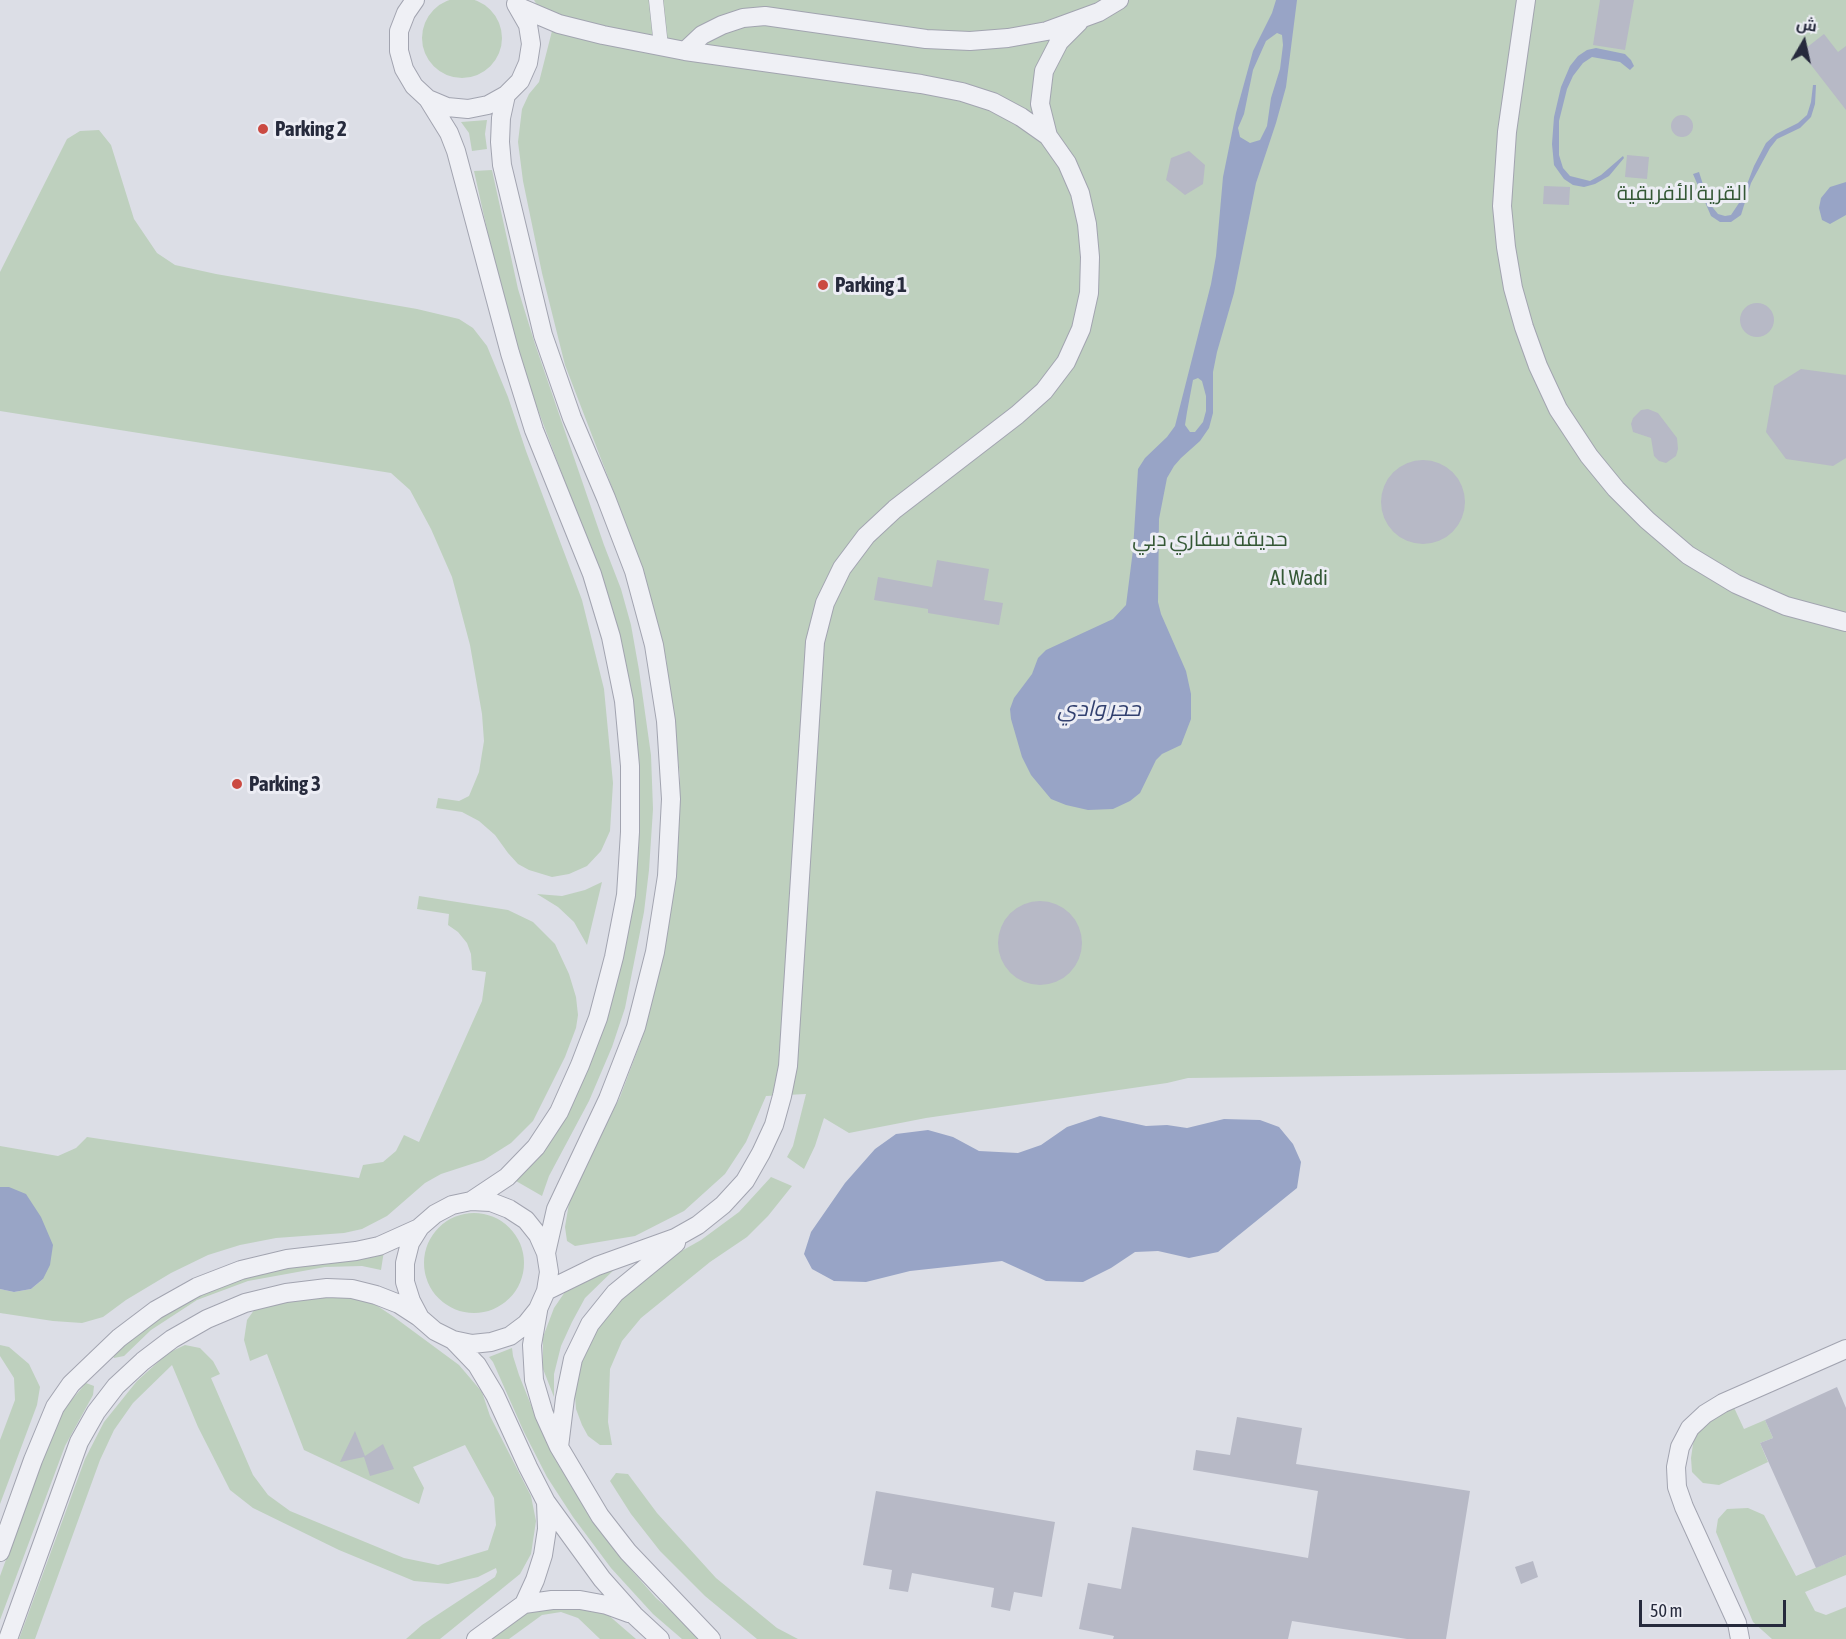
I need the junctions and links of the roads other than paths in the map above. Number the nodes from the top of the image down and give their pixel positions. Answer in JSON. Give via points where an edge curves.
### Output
{"nodes":[{"id":1,"x":415,"y":0,"type":"edge"},
{"id":2,"x":656,"y":0,"type":"edge"},
{"id":3,"x":1119,"y":0,"type":"edge"},
{"id":4,"x":1526,"y":0,"type":"edge"},
{"id":5,"x":516,"y":4,"type":"edge"},
{"id":6,"x":1083,"y":18,"type":"junction"},
{"id":7,"x":661,"y":46,"type":"junction"},
{"id":8,"x":685,"y":51,"type":"junction"},
{"id":9,"x":506,"y":95,"type":"junction"},
{"id":10,"x":428,"y":99,"type":"junction"},
{"id":11,"x":1048,"y":136,"type":"junction"},
{"id":12,"x":1846,"y":622,"type":"edge"},
{"id":13,"x":471,"y":1201,"type":"junction"},
{"id":14,"x":698,"y":1226,"type":"junction"},
{"id":15,"x":420,"y":1227,"type":"junction"},
{"id":16,"x":546,"y":1253,"type":"junction"},
{"id":17,"x":546,"y":1291,"type":"junction"},
{"id":18,"x":538,"y":1309,"type":"junction"},
{"id":19,"x":420,"y":1318,"type":"junction"},
{"id":20,"x":453,"y":1340,"type":"junction"},
{"id":21,"x":1846,"y":1349,"type":"edge"},
{"id":22,"x":559,"y":1447,"type":"junction"},
{"id":23,"x":546,"y":1502,"type":"junction"},
{"id":24,"x":0,"y":1552,"type":"edge"},
{"id":25,"x":524,"y":1604,"type":"junction"},
{"id":26,"x":634,"y":1615,"type":"junction"},
{"id":27,"x":1739,"y":1631,"type":"edge"},
{"id":28,"x":8,"y":1639,"type":"edge"},
{"id":29,"x":476,"y":1639,"type":"edge"},
{"id":30,"x":660,"y":1639,"type":"edge"},
{"id":31,"x":711,"y":1639,"type":"edge"},
{"id":32,"x":1751,"y":1639,"type":"edge"}],
"edges":[{"from":1,"to":10,"type":"street","via":[[399,31],[399,51],[414,86]]},
{"from":2,"to":7,"type":"street"},
{"from":3,"to":6,"type":"street"},
{"from":4,"to":12,"type":"street","via":[[1507,132],[1502,206],[1506,247],[1524,327],[1558,409],[1616,489],[1688,555],[1736,584],[1786,606]]},
{"from":5,"to":7,"type":"street","via":[[559,24]]},
{"from":5,"to":9,"type":"street","via":[[528,25],[531,44],[520,81]]},
{"from":6,"to":8,"type":"street","via":[[1037,33],[970,41],[926,39],[765,16],[722,25],[702,35]]},
{"from":6,"to":11,"type":"street","via":[[1059,42],[1044,71],[1040,104]]},
{"from":7,"to":8,"type":"street"},
{"from":8,"to":11,"type":"street","via":[[962,92],[993,102]]},
{"from":9,"to":10,"type":"street","via":[[468,110],[447,108]]},
{"from":9,"to":16,"type":"street","via":[[500,130],[502,165],[543,334],[572,418],[634,571],[654,645],[666,721],[670,799],[667,876],[655,952],[636,1027],[608,1099],[556,1209]]},
{"from":10,"to":13,"type":"street","via":[[456,151],[534,430],[592,574],[611,637],[624,701],[630,766],[626,895],[594,1027],[559,1112],[536,1147],[507,1177]]},
{"from":11,"to":14,"type":"street","via":[[1067,163],[1080,192],[1087,224],[1089,293],[1081,329],[1066,362],[1044,391],[866,536],[842,567],[825,603],[815,642],[788,1066],[782,1096],[774,1125],[745,1181]]},
{"from":13,"to":15,"type":"street","via":[[443,1209]]},
{"from":13,"to":16,"type":"street","via":[[491,1202],[526,1220],[538,1234]]},
{"from":14,"to":17,"type":"street"},
{"from":14,"to":22,"type":"street","via":[[615,1293],[590,1324],[573,1359]]},
{"from":15,"to":19,"type":"street","via":[[405,1263],[405,1282]]},
{"from":15,"to":24,"type":"street","via":[[400,1238],[356,1251],[287,1259],[241,1270],[177,1298],[118,1338],[71,1384],[55,1407]]},
{"from":16,"to":17,"type":"street"},
{"from":17,"to":18,"type":"street"},
{"from":18,"to":20,"type":"street","via":[[510,1336],[472,1344]]},
{"from":18,"to":22,"type":"street","via":[[532,1345],[534,1380]]},
{"from":19,"to":20,"type":"street"},
{"from":19,"to":28,"type":"street","via":[[399,1304],[352,1289],[286,1293],[207,1318],[143,1361],[116,1386],[79,1442]]},
{"from":20,"to":23,"type":"street","via":[[487,1379]]},
{"from":21,"to":27,"type":"street","via":[[1723,1403],[1690,1428],[1680,1447],[1677,1487]]},
{"from":22,"to":31,"type":"street","via":[[600,1516],[628,1552]]},
{"from":23,"to":25,"type":"street","via":[[543,1555]]},
{"from":23,"to":26,"type":"street","via":[[602,1579]]},
{"from":25,"to":26,"type":"street","via":[[580,1600]]},
{"from":25,"to":29,"type":"street"},
{"from":26,"to":30,"type":"street"},
{"from":27,"to":32,"type":"street"}]}
